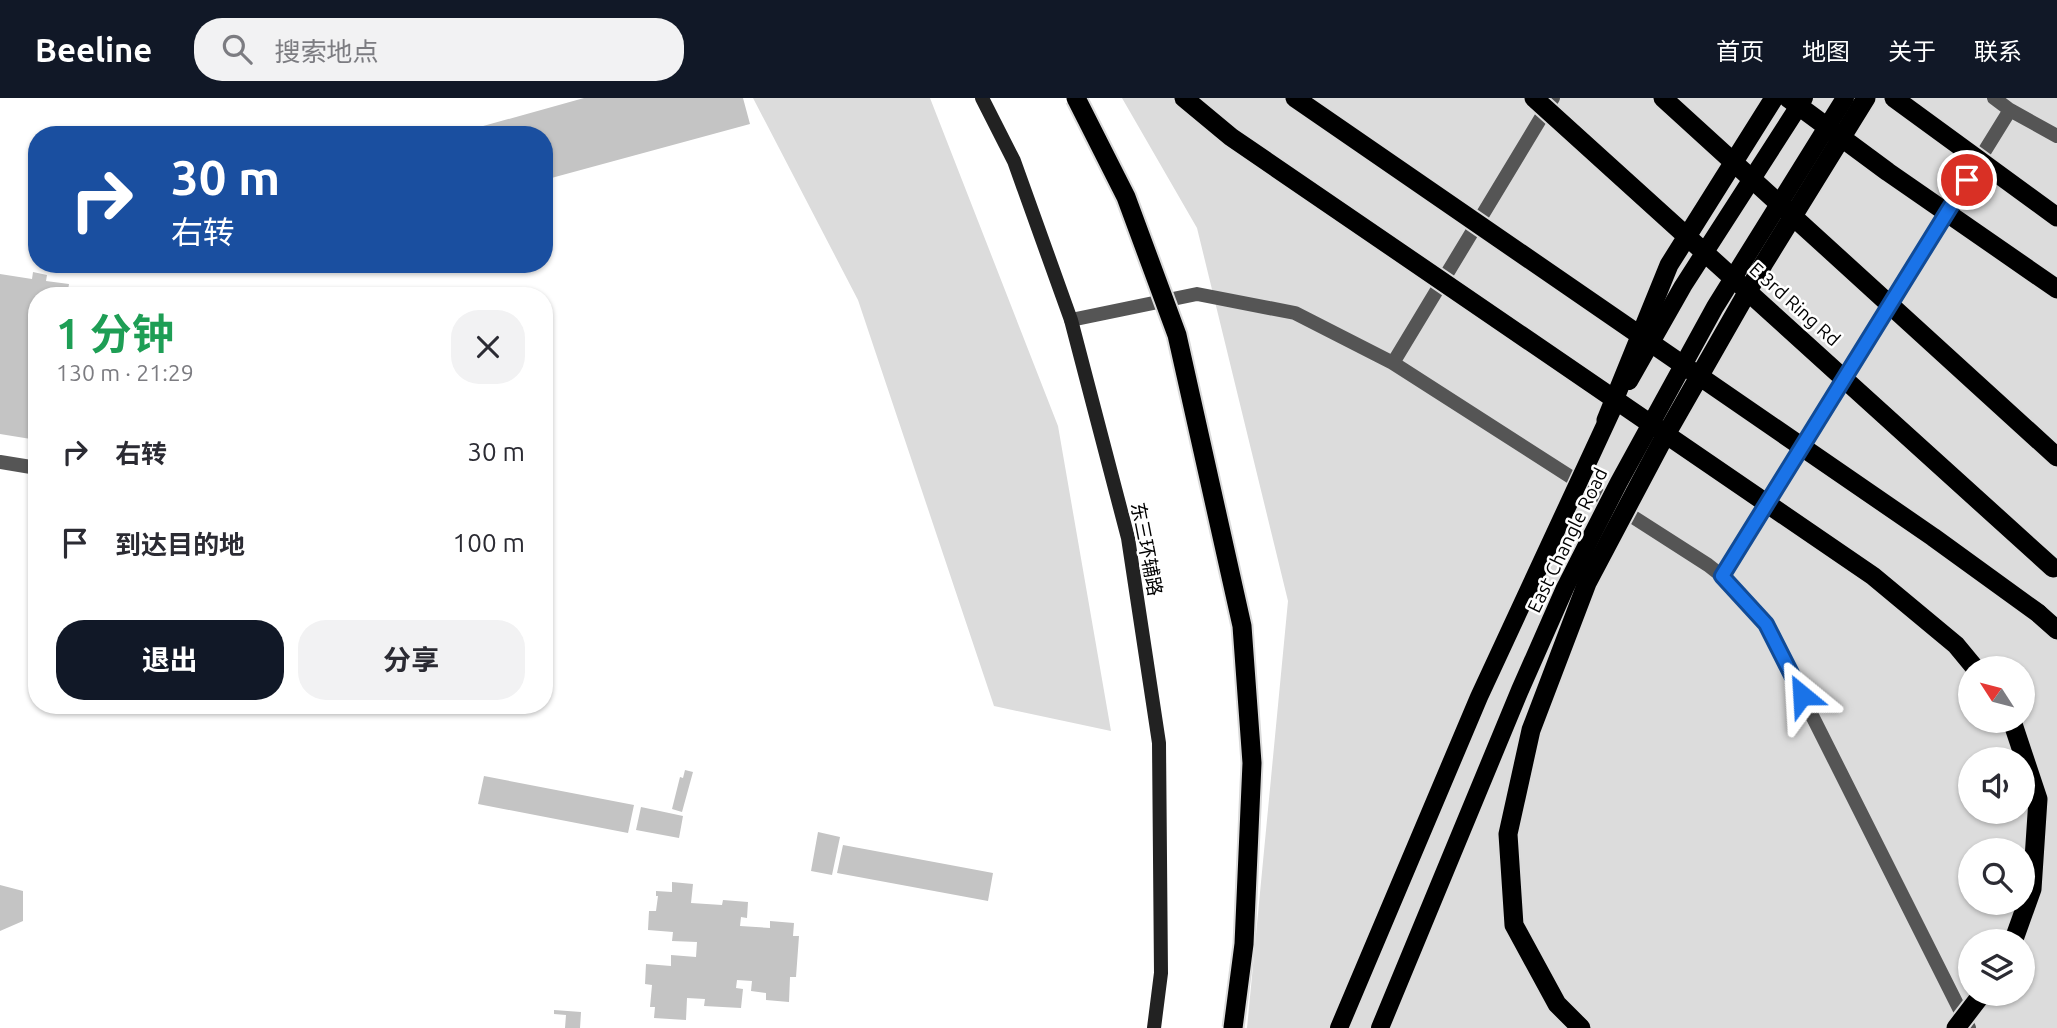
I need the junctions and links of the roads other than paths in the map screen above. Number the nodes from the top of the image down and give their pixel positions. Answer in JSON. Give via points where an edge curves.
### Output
{"nodes":[{"id":1,"x":982,"y":98,"type":"edge"},
{"id":2,"x":1076,"y":98,"type":"edge"},
{"id":3,"x":1184,"y":98,"type":"edge"},
{"id":4,"x":1295,"y":98,"type":"edge"},
{"id":5,"x":1534,"y":98,"type":"edge"},
{"id":6,"x":1553,"y":98,"type":"edge"},
{"id":7,"x":1663,"y":98,"type":"edge"},
{"id":8,"x":1774,"y":98,"type":"edge"},
{"id":9,"x":1788,"y":98,"type":"edge"},
{"id":10,"x":1804,"y":98,"type":"edge"},
{"id":11,"x":1845,"y":98,"type":"edge"},
{"id":12,"x":1866,"y":98,"type":"edge"},
{"id":13,"x":1894,"y":98,"type":"edge"},
{"id":14,"x":1994,"y":98,"type":"edge"},
{"id":15,"x":2010,"y":110,"type":"junction"},
{"id":16,"x":2057,"y":136,"type":"edge"},
{"id":17,"x":2057,"y":217,"type":"edge"},
{"id":18,"x":2057,"y":289,"type":"edge"},
{"id":19,"x":1071,"y":320,"type":"junction"},
{"id":20,"x":1393,"y":363,"type":"junction"},
{"id":21,"x":1606,"y":420,"type":"junction"},
{"id":22,"x":2057,"y":457,"type":"edge"},
{"id":23,"x":0,"y":462,"type":"edge"},
{"id":24,"x":28,"y":467,"type":"edge"},
{"id":25,"x":2055,"y":570,"type":"edge"},
{"id":26,"x":1722,"y":576,"type":"junction"},
{"id":27,"x":2057,"y":630,"type":"edge"},
{"id":28,"x":1965,"y":656,"type":"edge"},
{"id":29,"x":2016,"y":733,"type":"edge"},
{"id":30,"x":2018,"y":929,"type":"edge"},
{"id":31,"x":1973,"y":1006,"type":"edge"},
{"id":32,"x":1154,"y":1028,"type":"edge"},
{"id":33,"x":1233,"y":1028,"type":"edge"},
{"id":34,"x":1339,"y":1028,"type":"edge"},
{"id":35,"x":1380,"y":1028,"type":"edge"},
{"id":36,"x":1581,"y":1028,"type":"edge"},
{"id":37,"x":1956,"y":1028,"type":"edge"},
{"id":38,"x":1969,"y":1028,"type":"edge"}],
"edges":[{"from":1,"to":19,"type":"main road","name":"东三环辅路","via":[[1014,161]]},
{"from":2,"to":33,"type":"highway","bridge":true,"via":[[1126,197],[1177,335],[1242,626],[1252,762],[1244,944]]},
{"from":3,"to":28,"type":"highway","bridge":true,"via":[[1231,137],[1873,576]]},
{"from":4,"to":27,"type":"highway","bridge":true,"via":[[1933,537]]},
{"from":5,"to":25,"type":"highway","name":"E 3rd Ring Rd","bridge":true},
{"from":6,"to":20,"type":"street"},
{"from":7,"to":22,"type":"highway","bridge":true},
{"from":8,"to":21,"type":"highway","bridge":true,"via":[[1669,265]]},
{"from":9,"to":18,"type":"highway","bridge":true},
{"from":10,"to":21,"type":"main road","name":"East Changle Road","bridge":true,"via":[[1683,286]]},
{"from":11,"to":35,"type":"main road","name":"East Changle Road","bridge":true,"via":[[1715,307],[1565,588]]},
{"from":12,"to":36,"type":"highway","bridge":true,"via":[[1764,263],[1593,571],[1531,730],[1508,834],[1514,925],[1557,1004]]},
{"from":13,"to":17,"type":"highway","bridge":true},
{"from":14,"to":15,"type":"street"},
{"from":15,"to":16,"type":"street"},
{"from":15,"to":26,"type":"street"},
{"from":19,"to":20,"type":"street","via":[[1197,294],[1295,313]]},
{"from":19,"to":32,"type":"main road","name":"东三环辅路","via":[[1128,538],[1159,743],[1161,973]]},
{"from":20,"to":26,"type":"street"},
{"from":21,"to":34,"type":"main road","name":"East Changle Road","bridge":true,"via":[[1479,697]]},
{"from":23,"to":24,"type":"street"},
{"from":26,"to":38,"type":"street","via":[[1766,624]]},
{"from":29,"to":30,"type":"highway","via":[[2038,799],[2032,888]]},
{"from":31,"to":37,"type":"highway","bridge":true}]}
